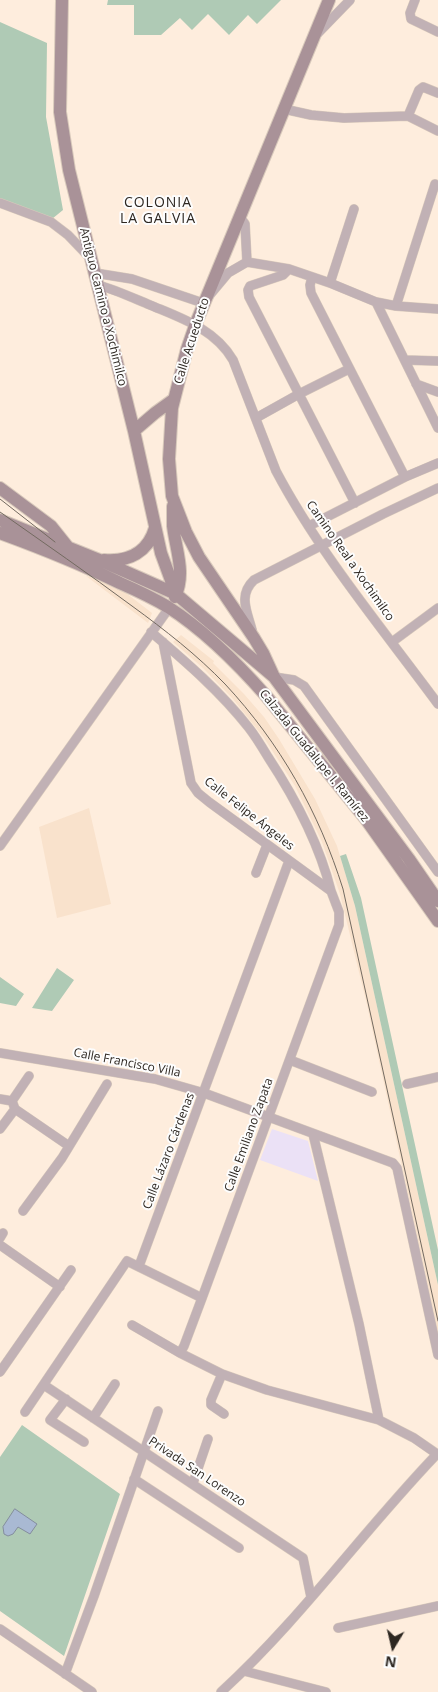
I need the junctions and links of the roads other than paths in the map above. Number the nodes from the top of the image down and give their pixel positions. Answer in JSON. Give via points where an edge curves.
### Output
{"nodes":[{"id":1,"x":62,"y":0,"type":"edge"},
{"id":2,"x":329,"y":0,"type":"edge"},
{"id":3,"x":350,"y":0,"type":"edge"},
{"id":4,"x":415,"y":0,"type":"edge"},
{"id":5,"x":438,"y":32,"type":"edge"},
{"id":6,"x":313,"y":39,"type":"junction"},
{"id":7,"x":438,"y":93,"type":"edge"},
{"id":8,"x":284,"y":109,"type":"junction"},
{"id":9,"x":408,"y":116,"type":"junction"},
{"id":10,"x":438,"y":131,"type":"edge"},
{"id":11,"x":434,"y":184,"type":"dead end"},
{"id":12,"x":0,"y":203,"type":"edge"},
{"id":13,"x":354,"y":209,"type":"dead end"},
{"id":14,"x":240,"y":216,"type":"junction"},
{"id":15,"x":92,"y":260,"type":"junction"},
{"id":16,"x":247,"y":262,"type":"junction"},
{"id":17,"x":288,"y":269,"type":"junction"},
{"id":18,"x":312,"y":277,"type":"junction"},
{"id":19,"x":97,"y":279,"type":"junction"},
{"id":20,"x":330,"y":283,"type":"junction"},
{"id":21,"x":376,"y":302,"type":"junction"},
{"id":22,"x":203,"y":303,"type":"junction"},
{"id":23,"x":396,"y":306,"type":"junction"},
{"id":24,"x":438,"y":309,"type":"edge"},
{"id":25,"x":196,"y":323,"type":"junction"},
{"id":26,"x":405,"y":360,"type":"junction"},
{"id":27,"x":438,"y":361,"type":"edge"},
{"id":28,"x":349,"y":369,"type":"junction"},
{"id":29,"x":416,"y":384,"type":"junction"},
{"id":30,"x":438,"y":392,"type":"edge"},
{"id":31,"x":299,"y":394,"type":"junction"},
{"id":32,"x":173,"y":400,"type":"junction"},
{"id":33,"x":256,"y":418,"type":"junction"},
{"id":34,"x":438,"y":428,"type":"edge"},
{"id":35,"x":134,"y":431,"type":"junction"},
{"id":36,"x":438,"y":463,"type":"edge"},
{"id":37,"x":405,"y":477,"type":"junction"},
{"id":38,"x":0,"y":488,"type":"edge"},
{"id":39,"x":438,"y":488,"type":"edge"},
{"id":40,"x":172,"y":496,"type":"junction"},
{"id":41,"x":355,"y":502,"type":"junction"},
{"id":42,"x":0,"y":520,"type":"edge"},
{"id":43,"x":309,"y":526,"type":"junction"},
{"id":44,"x":156,"y":528,"type":"junction"},
{"id":45,"x":0,"y":533,"type":"edge"},
{"id":46,"x":321,"y":546,"type":"junction"},
{"id":47,"x":69,"y":548,"type":"junction"},
{"id":48,"x":97,"y":559,"type":"junction"},
{"id":49,"x":176,"y":594,"type":"junction"},
{"id":50,"x":170,"y":608,"type":"junction"},
{"id":51,"x":438,"y":608,"type":"edge"},
{"id":52,"x":151,"y":632,"type":"junction"},
{"id":53,"x":254,"y":638,"type":"junction"},
{"id":54,"x":164,"y":642,"type":"junction"},
{"id":55,"x":392,"y":642,"type":"junction"},
{"id":56,"x":274,"y":677,"type":"junction"},
{"id":57,"x":434,"y":692,"type":"edge"},
{"id":58,"x":438,"y":704,"type":"edge"},
{"id":59,"x":267,"y":844,"type":"junction"},
{"id":60,"x":0,"y":846,"type":"edge"},
{"id":61,"x":289,"y":861,"type":"junction"},
{"id":62,"x":438,"y":872,"type":"edge"},
{"id":63,"x":256,"y":873,"type":"dead end"},
{"id":64,"x":331,"y":891,"type":"junction"},
{"id":65,"x":438,"y":902,"type":"edge"},
{"id":66,"x":438,"y":921,"type":"edge"},
{"id":67,"x":0,"y":1053,"type":"edge"},
{"id":68,"x":290,"y":1060,"type":"junction"},
{"id":69,"x":29,"y":1076,"type":"dead end"},
{"id":70,"x":438,"y":1077,"type":"edge"},
{"id":71,"x":107,"y":1084,"type":"dead end"},
{"id":72,"x":407,"y":1084,"type":"dead end"},
{"id":73,"x":372,"y":1092,"type":"dead end"},
{"id":74,"x":204,"y":1093,"type":"junction"},
{"id":75,"x":0,"y":1099,"type":"edge"},
{"id":76,"x":13,"y":1105,"type":"junction"},
{"id":77,"x":269,"y":1117,"type":"junction"},
{"id":78,"x":0,"y":1129,"type":"edge"},
{"id":79,"x":313,"y":1134,"type":"junction"},
{"id":80,"x":69,"y":1146,"type":"junction"},
{"id":81,"x":24,"y":1211,"type":"dead end"},
{"id":82,"x":0,"y":1245,"type":"edge"},
{"id":83,"x":139,"y":1266,"type":"junction"},
{"id":84,"x":71,"y":1270,"type":"dead end"},
{"id":85,"x":60,"y":1287,"type":"junction"},
{"id":86,"x":202,"y":1298,"type":"junction"},
{"id":87,"x":132,"y":1325,"type":"dead end"},
{"id":88,"x":180,"y":1353,"type":"junction"},
{"id":89,"x":438,"y":1355,"type":"edge"},
{"id":90,"x":2,"y":1366,"type":"edge"},
{"id":91,"x":222,"y":1374,"type":"junction"},
{"id":92,"x":115,"y":1384,"type":"dead end"},
{"id":93,"x":44,"y":1385,"type":"junction"},
{"id":94,"x":66,"y":1399,"type":"junction"},
{"id":95,"x":158,"y":1411,"type":"dead end"},
{"id":96,"x":25,"y":1412,"type":"dead end"},
{"id":97,"x":224,"y":1414,"type":"dead end"},
{"id":98,"x":93,"y":1418,"type":"junction"},
{"id":99,"x":380,"y":1420,"type":"junction"},
{"id":100,"x":208,"y":1439,"type":"dead end"},
{"id":101,"x":84,"y":1442,"type":"dead end"},
{"id":102,"x":144,"y":1452,"type":"junction"},
{"id":103,"x":437,"y":1454,"type":"edge"},
{"id":104,"x":134,"y":1479,"type":"junction"},
{"id":105,"x":193,"y":1483,"type":"junction"},
{"id":106,"x":239,"y":1548,"type":"dead end"},
{"id":107,"x":311,"y":1597,"type":"junction"},
{"id":108,"x":438,"y":1606,"type":"edge"},
{"id":109,"x":338,"y":1628,"type":"dead end"},
{"id":110,"x":0,"y":1629,"type":"edge"},
{"id":111,"x":244,"y":1671,"type":"junction"},
{"id":112,"x":65,"y":1674,"type":"junction"},
{"id":113,"x":290,"y":1688,"type":"edge"},
{"id":114,"x":92,"y":1692,"type":"edge"},
{"id":115,"x":221,"y":1692,"type":"edge"},
{"id":116,"x":326,"y":1692,"type":"edge"}],
"edges":[{"from":1,"to":15,"type":"main road","name":"Antiguo Camino a Xochimilco","via":[[60,112],[69,170]]},
{"from":2,"to":6,"type":"main road","name":"Calle Acueducto"},
{"from":3,"to":6,"type":"street"},
{"from":4,"to":5,"type":"street","via":[[410,19]]},
{"from":6,"to":8,"type":"main road","name":"Calle Acueducto"},
{"from":7,"to":9,"type":"street","via":[[423,87],[419,90]]},
{"from":8,"to":9,"type":"street","via":[[344,118]]},
{"from":8,"to":14,"type":"main road","name":"Calle Acueducto"},
{"from":9,"to":10,"type":"street"},
{"from":11,"to":23,"type":"street"},
{"from":12,"to":15,"type":"street","via":[[50,222]]},
{"from":13,"to":20,"type":"street"},
{"from":14,"to":16,"type":"street","via":[[245,224]]},
{"from":14,"to":22,"type":"main road","name":"Calle Acueducto"},
{"from":15,"to":19,"type":"main road","name":"Antiguo Camino a Xochimilco"},
{"from":16,"to":17,"type":"street"},
{"from":16,"to":22,"type":"street","via":[[228,274]]},
{"from":17,"to":18,"type":"street"},
{"from":17,"to":31,"type":"street","via":[[283,275],[250,286],[248,290]]},
{"from":18,"to":20,"type":"street"},
{"from":18,"to":28,"type":"street","via":[[311,293]]},
{"from":19,"to":22,"type":"street","via":[[132,279]]},
{"from":19,"to":25,"type":"street","name":"Camino Real a Xochimilco","via":[[120,292]]},
{"from":19,"to":35,"type":"main road","name":"Antiguo Camino a Xochimilco"},
{"from":20,"to":21,"type":"street"},
{"from":21,"to":23,"type":"street"},
{"from":21,"to":26,"type":"street"},
{"from":22,"to":25,"type":"main road","name":"Calle Acueducto"},
{"from":23,"to":24,"type":"street"},
{"from":25,"to":32,"type":"main road","name":"Calle Acueducto"},
{"from":25,"to":33,"type":"street","name":"Camino Real a Xochimilco","via":[[227,350]]},
{"from":26,"to":27,"type":"street"},
{"from":26,"to":29,"type":"street"},
{"from":28,"to":31,"type":"street"},
{"from":28,"to":37,"type":"street"},
{"from":29,"to":30,"type":"street"},
{"from":29,"to":34,"type":"street"},
{"from":31,"to":33,"type":"street"},
{"from":31,"to":41,"type":"street"},
{"from":32,"to":35,"type":"main road"},
{"from":32,"to":40,"type":"main road","name":"Calle Acueducto","via":[[169,459]]},
{"from":33,"to":43,"type":"street","name":"Camino Real a Xochimilco","via":[[276,471]]},
{"from":35,"to":44,"type":"main road","name":"Antiguo Camino a Xochimilco"},
{"from":36,"to":37,"type":"street"},
{"from":37,"to":41,"type":"street"},
{"from":38,"to":47,"type":"main road","via":[[51,526]]},
{"from":39,"to":46,"type":"street"},
{"from":40,"to":49,"type":"main road","via":[[173,526],[181,570]]},
{"from":40,"to":53,"type":"main road","name":"Calle Acueducto","via":[[199,557]]},
{"from":41,"to":43,"type":"street"},
{"from":42,"to":47,"type":"main road"},
{"from":43,"to":46,"type":"street","name":"Camino Real a Xochimilco"},
{"from":44,"to":48,"type":"main road","via":[[152,539],[127,558]]},
{"from":44,"to":49,"type":"main road","name":"Antiguo Camino a Xochimilco"},
{"from":45,"to":50,"type":"main road","name":"Calzada Guadalupe I. Ramírez","via":[[83,565]]},
{"from":46,"to":53,"type":"street","via":[[248,586],[244,598]]},
{"from":46,"to":55,"type":"street","name":"Camino Real a Xochimilco"},
{"from":47,"to":48,"type":"main road"},
{"from":48,"to":49,"type":"main road"},
{"from":49,"to":50,"type":"main road"},
{"from":49,"to":56,"type":"main road","name":"Calzada Guadalupe I. Ramírez"},
{"from":50,"to":52,"type":"street"},
{"from":50,"to":66,"type":"main road","name":"Calzada Guadalupe I. Ramírez","via":[[207,637],[267,697],[365,818]]},
{"from":51,"to":55,"type":"street"},
{"from":52,"to":54,"type":"street"},
{"from":52,"to":60,"type":"street"},
{"from":53,"to":56,"type":"main road","name":"Calle Acueducto"},
{"from":54,"to":59,"type":"street","name":"Calle Felipe Ángeles","via":[[191,783],[209,802]]},
{"from":54,"to":64,"type":"street","via":[[198,672],[250,729],[286,783],[309,830]]},
{"from":55,"to":57,"type":"street","name":"Camino Real a Xochimilco"},
{"from":56,"to":62,"type":"street","via":[[294,680],[304,686]]},
{"from":56,"to":65,"type":"main road","name":"Calzada Guadalupe I. Ramírez"},
{"from":57,"to":58,"type":"street","name":"Camino Real a Xochimilco"},
{"from":59,"to":61,"type":"street","name":"Calle Felipe Ángeles"},
{"from":59,"to":63,"type":"street"},
{"from":61,"to":64,"type":"street","name":"Calle Felipe Ángeles"},
{"from":61,"to":74,"type":"street","name":"Calle Lázaro Cárdenas"},
{"from":64,"to":68,"type":"street","name":"Calle Emiliano Zapata","via":[[339,912],[339,925]]},
{"from":67,"to":74,"type":"street","name":"Calle Francisco Villa","via":[[155,1079]]},
{"from":68,"to":73,"type":"street"},
{"from":68,"to":77,"type":"street","name":"Calle Emiliano Zapata"},
{"from":69,"to":76,"type":"street"},
{"from":70,"to":72,"type":"street"},
{"from":71,"to":80,"type":"street"},
{"from":74,"to":77,"type":"street","name":"Calle Francisco Villa"},
{"from":74,"to":83,"type":"street","name":"Calle Lázaro Cárdenas"},
{"from":75,"to":76,"type":"street"},
{"from":76,"to":78,"type":"street"},
{"from":76,"to":80,"type":"street"},
{"from":77,"to":79,"type":"street","name":"Calle Francisco Villa"},
{"from":77,"to":86,"type":"street","name":"Calle Emiliano Zapata"},
{"from":79,"to":89,"type":"street","name":"Calle Francisco Villa","via":[[392,1162],[397,1168]]},
{"from":79,"to":99,"type":"street"},
{"from":80,"to":81,"type":"street"},
{"from":82,"to":85,"type":"street"},
{"from":83,"to":86,"type":"street"},
{"from":83,"to":93,"type":"street","via":[[127,1260]]},
{"from":84,"to":85,"type":"street"},
{"from":85,"to":90,"type":"street"},
{"from":86,"to":88,"type":"street","name":"Calle Emiliano Zapata"},
{"from":87,"to":88,"type":"street"},
{"from":88,"to":91,"type":"street"},
{"from":91,"to":97,"type":"street","via":[[211,1405]]},
{"from":91,"to":99,"type":"street","via":[[268,1390]]},
{"from":92,"to":98,"type":"street"},
{"from":93,"to":94,"type":"street","name":"Privada San Lorenzo"},
{"from":93,"to":96,"type":"street"},
{"from":94,"to":98,"type":"street","name":"Privada San Lorenzo"},
{"from":94,"to":101,"type":"street","via":[[50,1420]]},
{"from":95,"to":102,"type":"street"},
{"from":98,"to":102,"type":"street","name":"Privada San Lorenzo"},
{"from":99,"to":103,"type":"street"},
{"from":100,"to":105,"type":"street"},
{"from":102,"to":104,"type":"street"},
{"from":102,"to":105,"type":"street","name":"Privada San Lorenzo"},
{"from":103,"to":107,"type":"street"},
{"from":104,"to":106,"type":"street"},
{"from":104,"to":112,"type":"street"},
{"from":105,"to":107,"type":"street","name":"Privada San Lorenzo","via":[[302,1558]]},
{"from":107,"to":111,"type":"street"},
{"from":108,"to":109,"type":"street"},
{"from":110,"to":112,"type":"street"},
{"from":111,"to":113,"type":"street"},
{"from":111,"to":115,"type":"street"},
{"from":112,"to":114,"type":"street"},
{"from":113,"to":116,"type":"street"}]}
